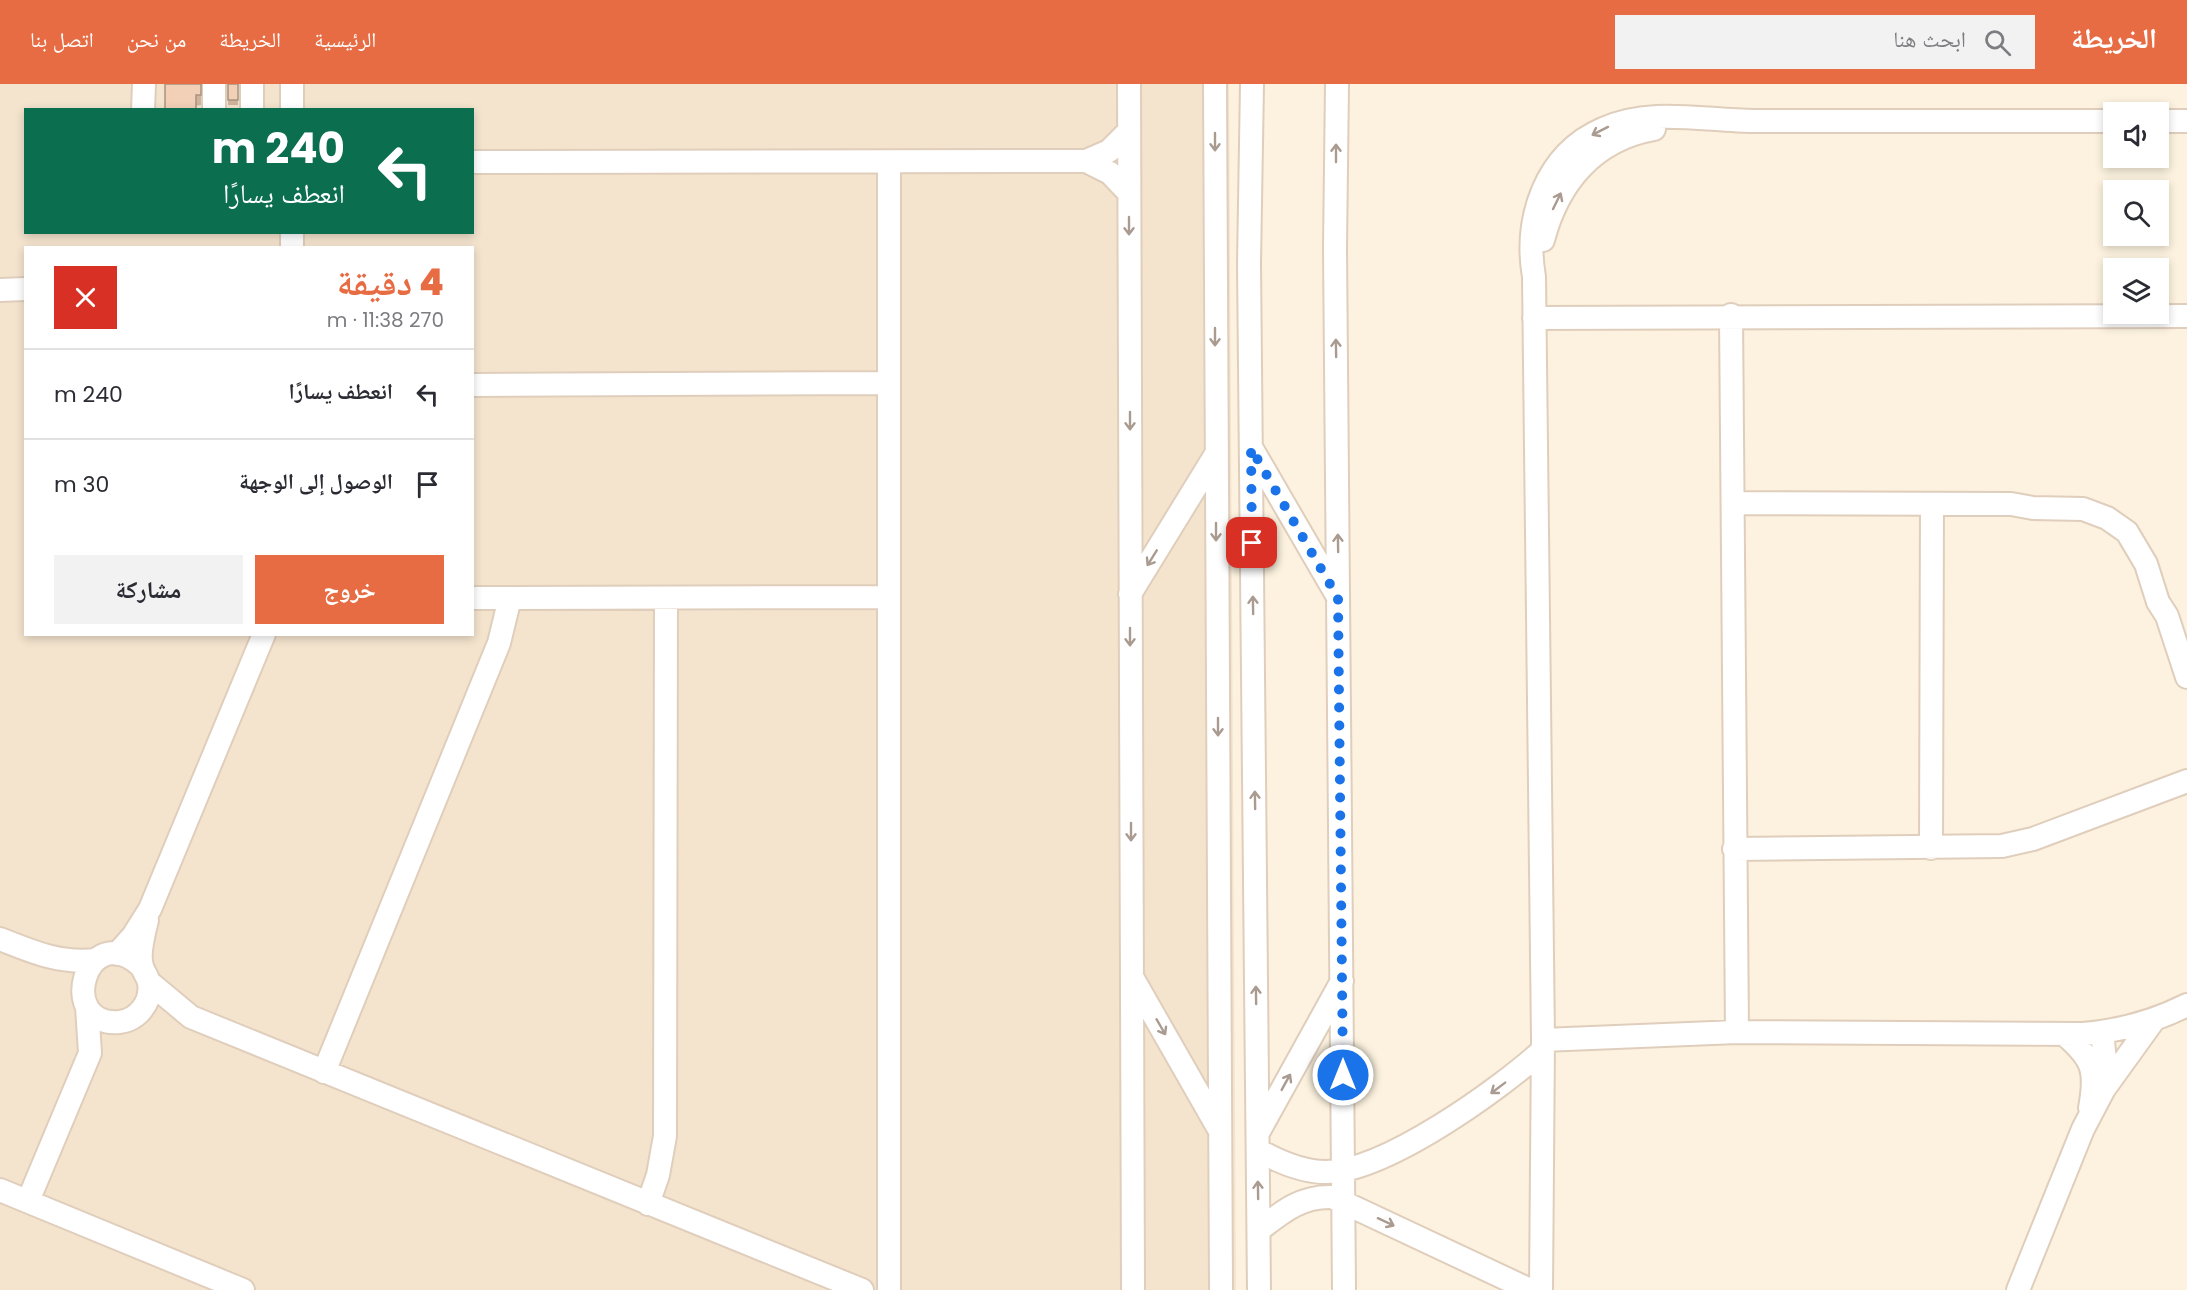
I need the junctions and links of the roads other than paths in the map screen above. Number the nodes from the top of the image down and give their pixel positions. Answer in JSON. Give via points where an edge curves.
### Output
{"nodes":[{"id":1,"x":144,"y":84,"type":"edge"},
{"id":2,"x":214,"y":84,"type":"edge"},
{"id":3,"x":252,"y":84,"type":"edge"},
{"id":4,"x":292,"y":84,"type":"edge"},
{"id":5,"x":1129,"y":84,"type":"edge"},
{"id":6,"x":1215,"y":84,"type":"edge"},
{"id":7,"x":1252,"y":84,"type":"edge"},
{"id":8,"x":1338,"y":84,"type":"edge"},
{"id":9,"x":143,"y":108,"type":"edge"},
{"id":10,"x":214,"y":108,"type":"edge"},
{"id":11,"x":252,"y":108,"type":"edge"},
{"id":12,"x":292,"y":108,"type":"edge"},
{"id":13,"x":2103,"y":121,"type":"edge"},
{"id":14,"x":2169,"y":121,"type":"edge"},
{"id":15,"x":2187,"y":121,"type":"edge"},
{"id":16,"x":1129,"y":130,"type":"junction"},
{"id":17,"x":1086,"y":161,"type":"junction"},
{"id":18,"x":474,"y":162,"type":"edge"},
{"id":19,"x":889,"y":162,"type":"junction"},
{"id":20,"x":1130,"y":192,"type":"junction"},
{"id":21,"x":24,"y":289,"type":"edge"},
{"id":22,"x":0,"y":290,"type":"edge"},
{"id":23,"x":1731,"y":315,"type":"junction"},
{"id":24,"x":2187,"y":316,"type":"edge"},
{"id":25,"x":1534,"y":318,"type":"junction"},
{"id":26,"x":889,"y":383,"type":"junction"},
{"id":27,"x":474,"y":385,"type":"edge"},
{"id":28,"x":1251,"y":448,"type":"junction"},
{"id":29,"x":1216,"y":454,"type":"junction"},
{"id":30,"x":1734,"y":503,"type":"junction"},
{"id":31,"x":1932,"y":504,"type":"junction"},
{"id":32,"x":1130,"y":594,"type":"junction"},
{"id":33,"x":889,"y":597,"type":"junction"},
{"id":34,"x":474,"y":598,"type":"edge"},
{"id":35,"x":510,"y":598,"type":"junction"},
{"id":36,"x":666,"y":598,"type":"junction"},
{"id":37,"x":1338,"y":598,"type":"junction"},
{"id":38,"x":263,"y":636,"type":"edge"},
{"id":39,"x":2187,"y":677,"type":"edge"},
{"id":40,"x":2187,"y":781,"type":"edge"},
{"id":41,"x":1931,"y":848,"type":"junction"},
{"id":42,"x":1734,"y":849,"type":"junction"},
{"id":43,"x":150,"y":909,"type":"junction"},
{"id":44,"x":0,"y":939,"type":"edge"},
{"id":45,"x":106,"y":957,"type":"junction"},
{"id":46,"x":48,"y":958,"type":"junction"},
{"id":47,"x":145,"y":974,"type":"junction"},
{"id":48,"x":1132,"y":976,"type":"junction"},
{"id":49,"x":1342,"y":979,"type":"junction"},
{"id":50,"x":85,"y":998,"type":"junction"},
{"id":51,"x":2187,"y":1005,"type":"edge"},
{"id":52,"x":191,"y":1017,"type":"junction"},
{"id":53,"x":132,"y":1018,"type":"junction"},
{"id":54,"x":2153,"y":1021,"type":"junction"},
{"id":55,"x":1737,"y":1032,"type":"junction"},
{"id":56,"x":2102,"y":1032,"type":"junction"},
{"id":57,"x":2064,"y":1034,"type":"junction"},
{"id":58,"x":1543,"y":1045,"type":"junction"},
{"id":59,"x":90,"y":1053,"type":"junction"},
{"id":60,"x":324,"y":1072,"type":"junction"},
{"id":61,"x":2104,"y":1089,"type":"junction"},
{"id":62,"x":2084,"y":1129,"type":"junction"},
{"id":63,"x":1221,"y":1132,"type":"junction"},
{"id":64,"x":1258,"y":1142,"type":"junction"},
{"id":65,"x":1343,"y":1171,"type":"junction"},
{"id":66,"x":0,"y":1190,"type":"edge"},
{"id":67,"x":28,"y":1201,"type":"junction"},
{"id":68,"x":1344,"y":1202,"type":"junction"},
{"id":69,"x":648,"y":1204,"type":"junction"},
{"id":70,"x":1259,"y":1230,"type":"junction"},
{"id":71,"x":243,"y":1290,"type":"edge"},
{"id":72,"x":862,"y":1290,"type":"edge"},
{"id":73,"x":889,"y":1290,"type":"edge"},
{"id":74,"x":1133,"y":1290,"type":"edge"},
{"id":75,"x":1221,"y":1290,"type":"edge"},
{"id":76,"x":1259,"y":1290,"type":"edge"},
{"id":77,"x":1344,"y":1290,"type":"edge"},
{"id":78,"x":1530,"y":1290,"type":"edge"},
{"id":79,"x":1541,"y":1290,"type":"edge"},
{"id":80,"x":2018,"y":1290,"type":"edge"}],
"edges":[{"from":1,"to":9,"type":"street"},
{"from":2,"to":10,"type":"street"},
{"from":3,"to":11,"type":"street"},
{"from":4,"to":12,"type":"street"},
{"from":5,"to":16,"type":"street"},
{"from":6,"to":29,"type":"street","one_way":true},
{"from":7,"to":28,"type":"street"},
{"from":37,"to":8,"type":"street","one_way":true},
{"from":13,"to":25,"type":"street","via":[[1719,121],[1646,130],[1617,140],[1592,155],[1571,176],[1555,203],[1534,277]]},
{"from":14,"to":15,"type":"street"},
{"from":16,"to":17,"type":"street","via":[[1109,151]]},
{"from":16,"to":20,"type":"street"},
{"from":17,"to":19,"type":"street"},
{"from":17,"to":20,"type":"street","via":[[1110,173]]},
{"from":18,"to":19,"type":"street"},
{"from":19,"to":26,"type":"street"},
{"from":20,"to":32,"type":"street","one_way":true},
{"from":21,"to":22,"type":"street"},
{"from":23,"to":24,"type":"street"},
{"from":23,"to":25,"type":"street"},
{"from":23,"to":30,"type":"street"},
{"from":25,"to":58,"type":"street"},
{"from":26,"to":27,"type":"street"},
{"from":26,"to":33,"type":"street"},
{"from":28,"to":37,"type":"street"},
{"from":64,"to":28,"type":"street","one_way":true},
{"from":29,"to":32,"type":"street","one_way":true},
{"from":29,"to":63,"type":"street","one_way":true},
{"from":30,"to":31,"type":"street"},
{"from":30,"to":42,"type":"street"},
{"from":31,"to":39,"type":"street","via":[[2011,504],[2083,510],[2117,524],[2141,552]]},
{"from":31,"to":41,"type":"street"},
{"from":32,"to":48,"type":"street","one_way":true},
{"from":33,"to":36,"type":"street"},
{"from":33,"to":73,"type":"street"},
{"from":34,"to":35,"type":"street"},
{"from":35,"to":36,"type":"street"},
{"from":35,"to":60,"type":"street","via":[[495,654]]},
{"from":36,"to":69,"type":"street","via":[[665,1136]]},
{"from":37,"to":49,"type":"street"},
{"from":38,"to":43,"type":"street"},
{"from":40,"to":41,"type":"street","via":[[2033,839],[2002,846]]},
{"from":41,"to":42,"type":"street"},
{"from":42,"to":55,"type":"street"},
{"from":43,"to":45,"type":"street","via":[[134,936]]},
{"from":43,"to":47,"type":"street"},
{"from":44,"to":46,"type":"street"},
{"from":45,"to":46,"type":"street","via":[[75,961]]},
{"from":45,"to":47,"type":"street","via":[[126,955]]},
{"from":45,"to":50,"type":"street","via":[[86,971]]},
{"from":46,"to":50,"type":"street"},
{"from":47,"to":52,"type":"street"},
{"from":47,"to":53,"type":"street","via":[[147,1001]]},
{"from":48,"to":63,"type":"street","one_way":true},
{"from":48,"to":74,"type":"street"},
{"from":64,"to":49,"type":"street","one_way":true},
{"from":49,"to":65,"type":"street"},
{"from":50,"to":53,"type":"street","via":[[101,1019],[119,1022]]},
{"from":50,"to":59,"type":"street"},
{"from":51,"to":54,"type":"street"},
{"from":52,"to":53,"type":"street"},
{"from":52,"to":60,"type":"street"},
{"from":53,"to":59,"type":"street"},
{"from":54,"to":56,"type":"street"},
{"from":54,"to":61,"type":"street"},
{"from":55,"to":57,"type":"street"},
{"from":55,"to":58,"type":"street"},
{"from":56,"to":57,"type":"street"},
{"from":56,"to":61,"type":"street"},
{"from":57,"to":62,"type":"street","via":[[2086,1054],[2093,1070]]},
{"from":58,"to":65,"type":"street","one_way":true,"via":[[1495,1091],[1444,1123]]},
{"from":58,"to":79,"type":"street"},
{"from":59,"to":67,"type":"street"},
{"from":60,"to":69,"type":"street"},
{"from":61,"to":62,"type":"street"},
{"from":62,"to":80,"type":"street"},
{"from":63,"to":75,"type":"street"},
{"from":64,"to":65,"type":"street","via":[[1274,1159],[1308,1170]]},
{"from":70,"to":64,"type":"street","one_way":true},
{"from":65,"to":68,"type":"street"},
{"from":66,"to":67,"type":"street"},
{"from":67,"to":71,"type":"street"},
{"from":68,"to":70,"type":"street","via":[[1319,1197],[1298,1202]]},
{"from":68,"to":77,"type":"street"},
{"from":68,"to":78,"type":"street","one_way":true},
{"from":69,"to":72,"type":"street"},
{"from":70,"to":76,"type":"street"}]}
